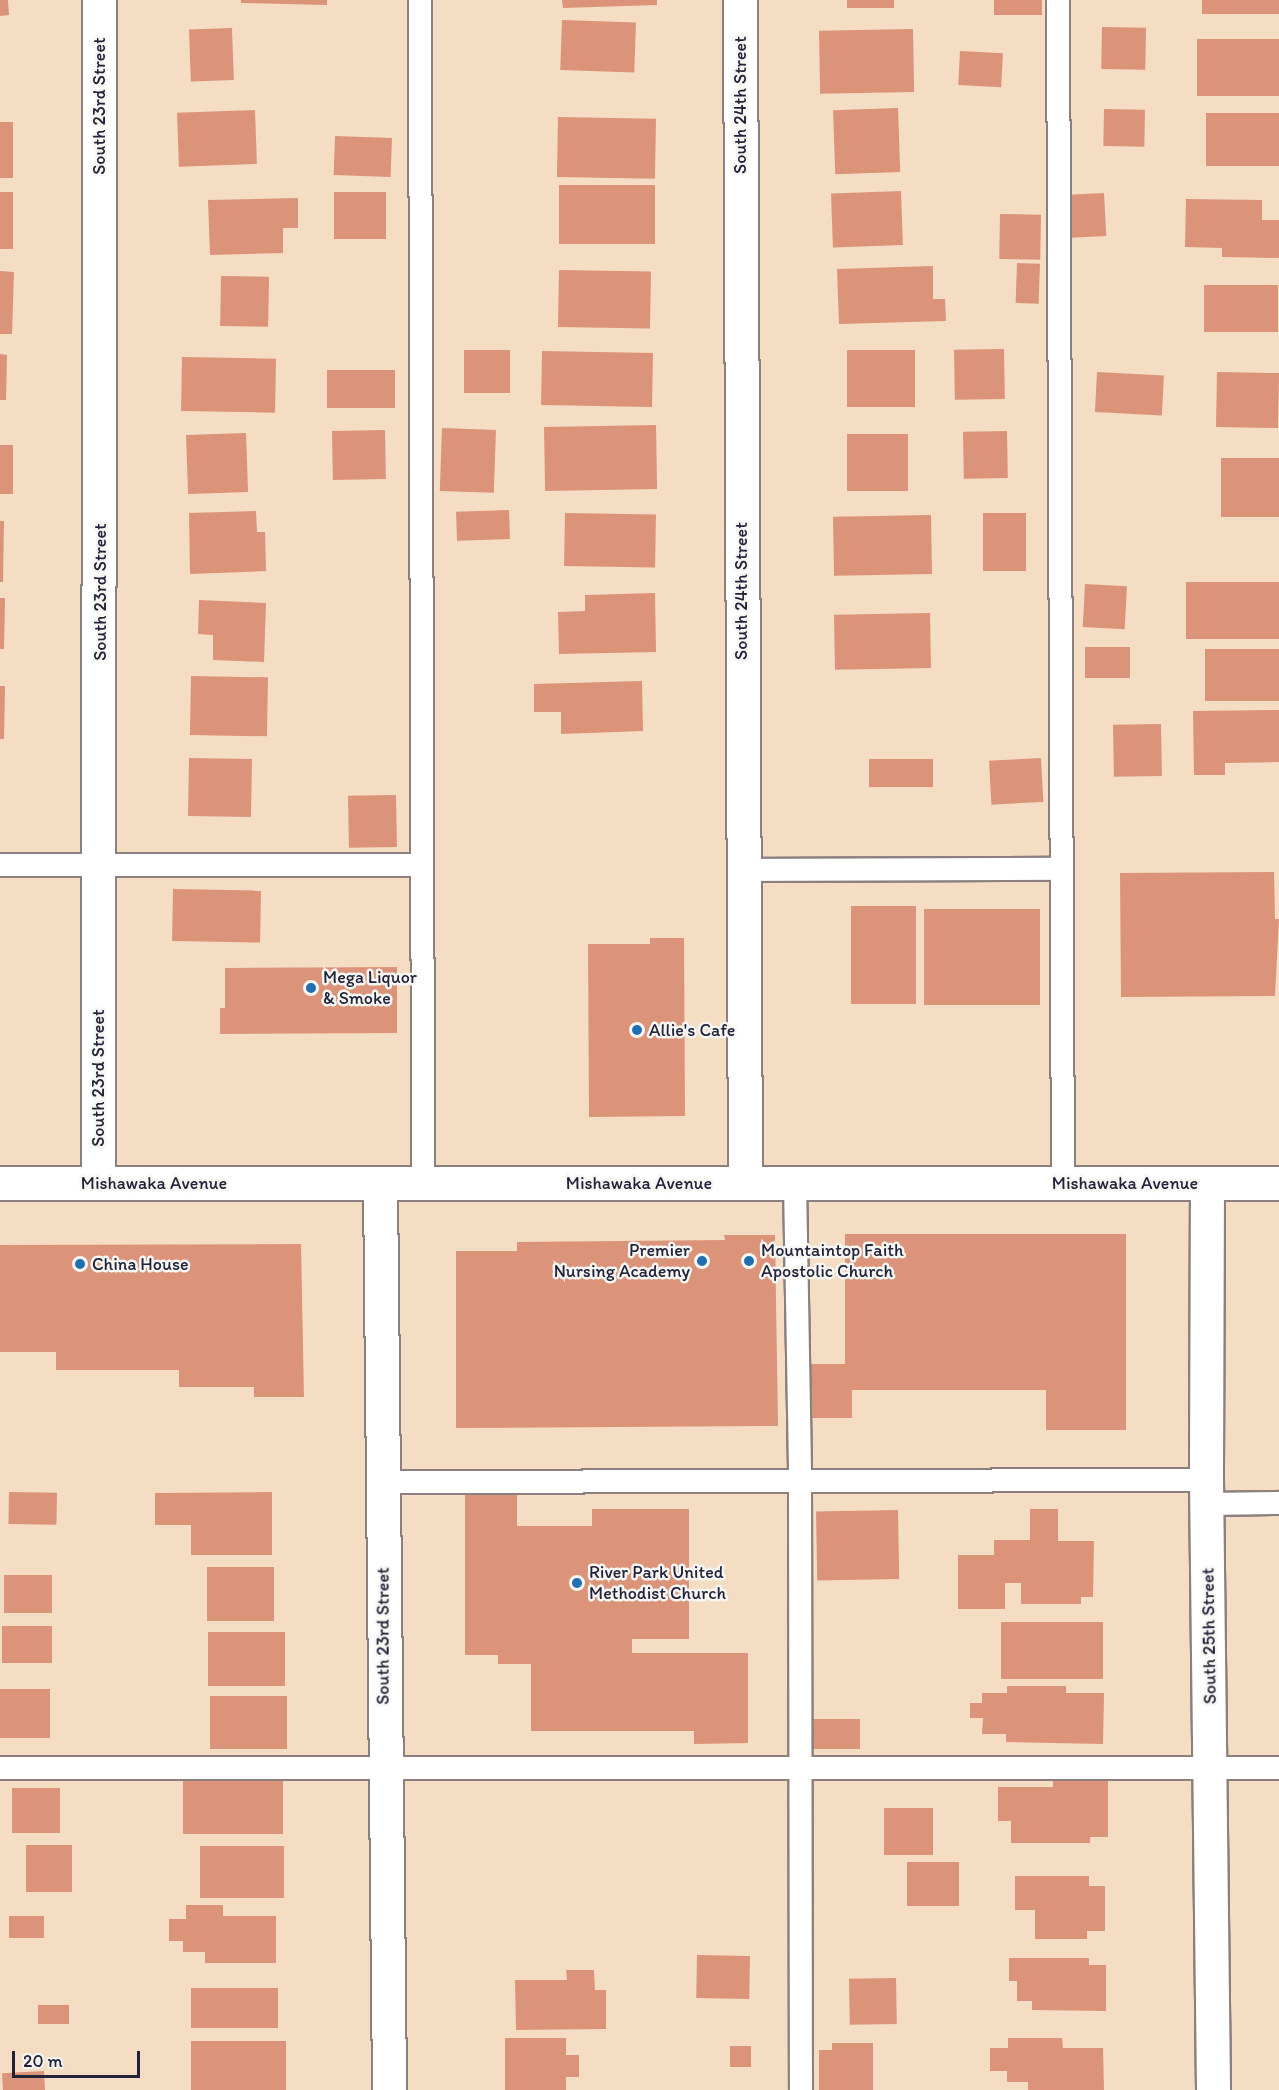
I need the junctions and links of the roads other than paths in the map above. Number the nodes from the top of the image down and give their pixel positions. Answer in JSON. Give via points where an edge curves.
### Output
{"nodes":[{"id":1,"x":99,"y":0,"type":"edge"},
{"id":2,"x":420,"y":0,"type":"edge"},
{"id":3,"x":740,"y":0,"type":"edge"},
{"id":4,"x":1058,"y":0,"type":"edge"},
{"id":5,"x":100,"y":864,"type":"junction"},
{"id":6,"x":0,"y":865,"type":"edge"},
{"id":7,"x":420,"y":865,"type":"junction"},
{"id":8,"x":1061,"y":869,"type":"junction"},
{"id":9,"x":743,"y":870,"type":"junction"},
{"id":10,"x":380,"y":1183,"type":"junction"},
{"id":11,"x":423,"y":1183,"type":"junction"},
{"id":12,"x":745,"y":1183,"type":"junction"},
{"id":13,"x":795,"y":1183,"type":"junction"},
{"id":14,"x":1063,"y":1183,"type":"junction"},
{"id":15,"x":1207,"y":1183,"type":"junction"},
{"id":16,"x":1279,"y":1183,"type":"edge"},
{"id":17,"x":0,"y":1184,"type":"edge"},
{"id":18,"x":98,"y":1184,"type":"junction"},
{"id":19,"x":382,"y":1482,"type":"junction"},
{"id":20,"x":800,"y":1483,"type":"junction"},
{"id":21,"x":1206,"y":1492,"type":"junction"},
{"id":22,"x":1279,"y":1503,"type":"edge"},
{"id":23,"x":383,"y":1765,"type":"junction"},
{"id":24,"x":1211,"y":1767,"type":"junction"},
{"id":25,"x":0,"y":1768,"type":"edge"},
{"id":26,"x":1279,"y":1768,"type":"edge"},
{"id":27,"x":801,"y":1770,"type":"junction"},
{"id":28,"x":389,"y":2090,"type":"edge"},
{"id":29,"x":801,"y":2090,"type":"edge"},
{"id":30,"x":1213,"y":2090,"type":"edge"}],
"edges":[{"from":1,"to":5,"type":"street","name":"South 23rd Street"},
{"from":2,"to":7,"type":"lane"},
{"from":3,"to":9,"type":"street","name":"South 24th Street"},
{"from":4,"to":8,"type":"lane"},
{"from":5,"to":6,"type":"lane"},
{"from":5,"to":7,"type":"lane"},
{"from":5,"to":18,"type":"street","name":"South 23rd Street"},
{"from":7,"to":11,"type":"lane"},
{"from":8,"to":9,"type":"lane"},
{"from":8,"to":14,"type":"lane"},
{"from":9,"to":12,"type":"street","name":"South 24th Street"},
{"from":10,"to":11,"type":"street","name":"Mishawaka Avenue"},
{"from":10,"to":18,"type":"street","name":"Mishawaka Avenue"},
{"from":10,"to":19,"type":"street","name":"South 23rd Street"},
{"from":11,"to":12,"type":"street","name":"Mishawaka Avenue"},
{"from":12,"to":13,"type":"street","name":"Mishawaka Avenue"},
{"from":13,"to":14,"type":"street","name":"Mishawaka Avenue"},
{"from":13,"to":20,"type":"lane"},
{"from":14,"to":15,"type":"street","name":"Mishawaka Avenue"},
{"from":15,"to":16,"type":"street","name":"Mishawaka Avenue"},
{"from":15,"to":21,"type":"street","name":"South 25th Street"},
{"from":17,"to":18,"type":"street","name":"Mishawaka Avenue"},
{"from":19,"to":20,"type":"lane"},
{"from":19,"to":23,"type":"street","name":"South 23rd Street"},
{"from":20,"to":21,"type":"lane"},
{"from":20,"to":27,"type":"lane"},
{"from":21,"to":22,"type":"lane"},
{"from":21,"to":24,"type":"street","name":"South 25th Street"},
{"from":23,"to":25,"type":"lane"},
{"from":23,"to":27,"type":"lane"},
{"from":23,"to":28,"type":"street","name":"South 23rd Street"},
{"from":24,"to":26,"type":"lane"},
{"from":24,"to":27,"type":"lane"},
{"from":24,"to":30,"type":"street","name":"South 25th Street"},
{"from":27,"to":29,"type":"lane"}]}
